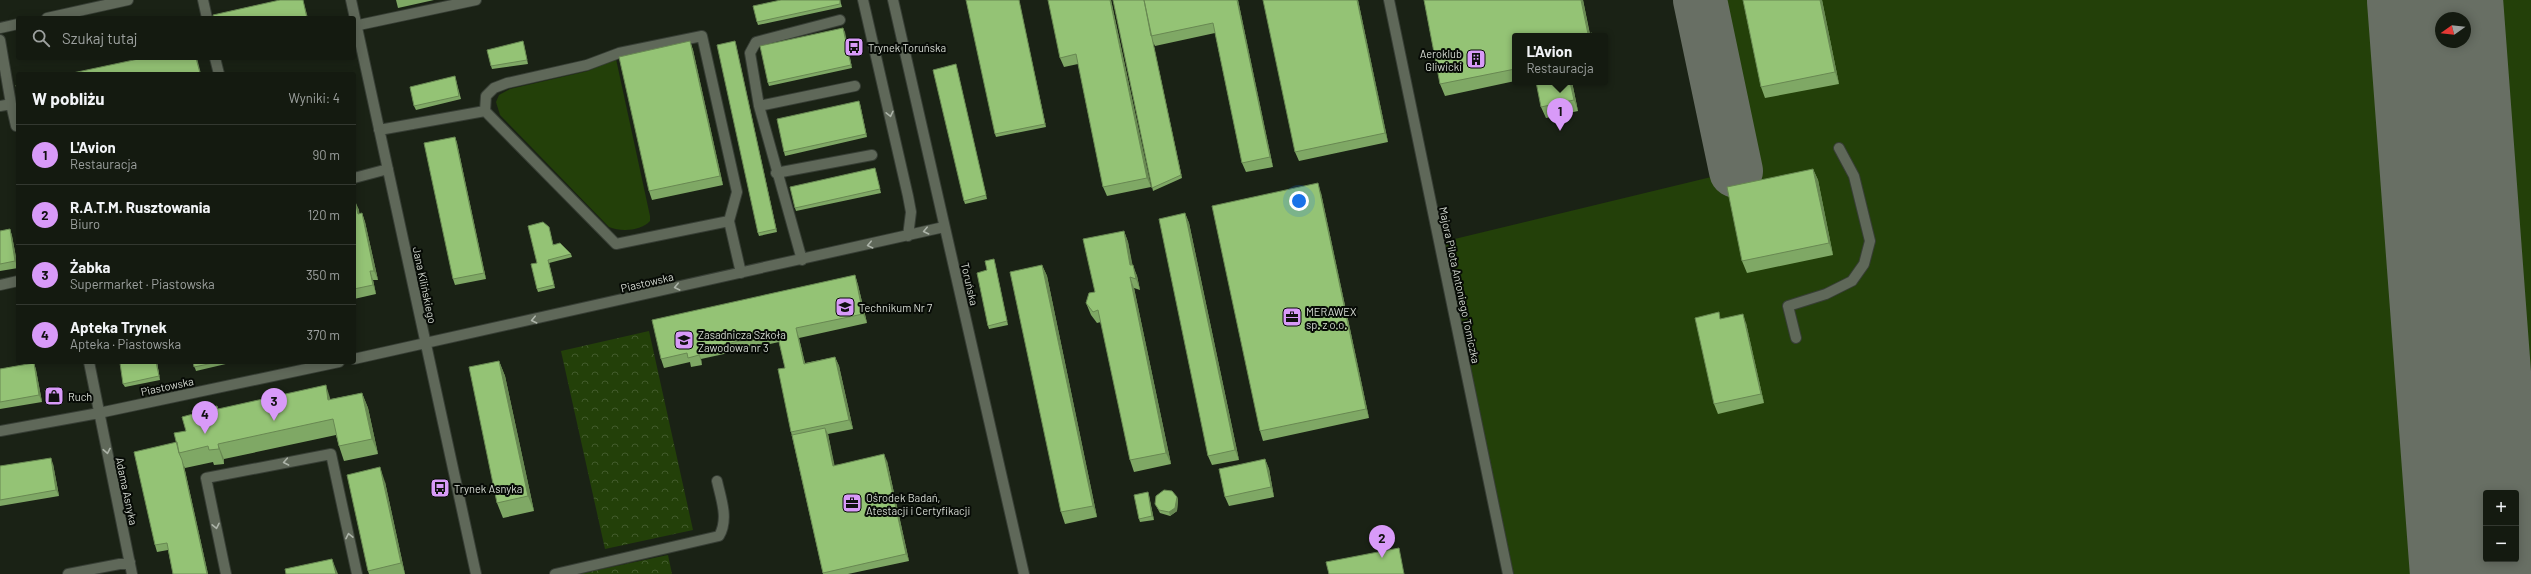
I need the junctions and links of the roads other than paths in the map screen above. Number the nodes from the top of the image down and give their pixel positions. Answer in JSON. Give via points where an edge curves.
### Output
{"nodes":[{"id":1,"x":128,"y":0,"type":"edge"},
{"id":2,"x":203,"y":0,"type":"edge"},
{"id":3,"x":351,"y":0,"type":"edge"},
{"id":4,"x":476,"y":0,"type":"edge"},
{"id":5,"x":863,"y":0,"type":"edge"},
{"id":6,"x":893,"y":0,"type":"edge"},
{"id":7,"x":1390,"y":0,"type":"edge"},
{"id":8,"x":56,"y":16,"type":"edge"},
{"id":9,"x":207,"y":16,"type":"edge"},
{"id":10,"x":354,"y":16,"type":"edge"},
{"id":11,"x":840,"y":20,"type":"dead end"},
{"id":12,"x":16,"y":24,"type":"edge"},
{"id":13,"x":356,"y":26,"type":"edge"},
{"id":14,"x":0,"y":28,"type":"edge"},
{"id":15,"x":0,"y":40,"type":"edge"},
{"id":16,"x":216,"y":60,"type":"edge"},
{"id":17,"x":219,"y":72,"type":"edge"},
{"id":18,"x":855,"y":86,"type":"dead end"},
{"id":19,"x":11,"y":104,"type":"junction"},
{"id":20,"x":0,"y":106,"type":"edge"},
{"id":21,"x":759,"y":106,"type":"junction"},
{"id":22,"x":485,"y":111,"type":"junction"},
{"id":23,"x":16,"y":126,"type":"edge"},
{"id":24,"x":380,"y":130,"type":"junction"},
{"id":25,"x":1839,"y":148,"type":"dead end"},
{"id":26,"x":872,"y":155,"type":"dead end"},
{"id":27,"x":388,"y":169,"type":"junction"},
{"id":28,"x":776,"y":173,"type":"junction"},
{"id":29,"x":356,"y":177,"type":"edge"},
{"id":30,"x":729,"y":221,"type":"junction"},
{"id":31,"x":944,"y":227,"type":"junction"},
{"id":32,"x":908,"y":236,"type":"junction"},
{"id":33,"x":802,"y":260,"type":"junction"},
{"id":34,"x":740,"y":273,"type":"junction"},
{"id":35,"x":16,"y":281,"type":"edge"},
{"id":36,"x":0,"y":285,"type":"edge"},
{"id":37,"x":1796,"y":338,"type":"dead end"},
{"id":38,"x":426,"y":344,"type":"junction"},
{"id":39,"x":356,"y":359,"type":"edge"},
{"id":40,"x":89,"y":364,"type":"edge"},
{"id":41,"x":330,"y":364,"type":"edge"},
{"id":42,"x":99,"y":413,"type":"junction"},
{"id":43,"x":0,"y":431,"type":"edge"},
{"id":44,"x":717,"y":481,"type":"dead end"},
{"id":45,"x":130,"y":562,"type":"junction"},
{"id":46,"x":68,"y":574,"type":"edge"},
{"id":47,"x":132,"y":574,"type":"edge"},
{"id":48,"x":226,"y":574,"type":"edge"},
{"id":49,"x":357,"y":574,"type":"edge"},
{"id":50,"x":476,"y":574,"type":"edge"},
{"id":51,"x":555,"y":574,"type":"edge"},
{"id":52,"x":1024,"y":574,"type":"edge"},
{"id":53,"x":1508,"y":574,"type":"edge"}],
"edges":[{"from":1,"to":8,"type":"street"},
{"from":2,"to":9,"type":"street"},
{"from":3,"to":10,"type":"street","name":"Jana Kilińskiego"},
{"from":4,"to":13,"type":"street"},
{"from":5,"to":32,"type":"street","one_way":true,"via":[[908,196],[911,212]]},
{"from":6,"to":31,"type":"street","name":"Toruńska"},
{"from":7,"to":53,"type":"street","name":"Majora Pilota Antoniego Tomiczka"},
{"from":11,"to":21,"type":"street","via":[[756,42],[750,53]]},
{"from":12,"to":14,"type":"street"},
{"from":13,"to":24,"type":"street","name":"Jana Kilińskiego"},
{"from":15,"to":19,"type":"street"},
{"from":16,"to":17,"type":"street"},
{"from":18,"to":21,"type":"street"},
{"from":19,"to":20,"type":"street"},
{"from":19,"to":23,"type":"street"},
{"from":21,"to":28,"type":"street"},
{"from":22,"to":24,"type":"street"},
{"from":22,"to":30,"type":"street","via":[[504,134],[616,244]]},
{"from":22,"to":30,"type":"street","via":[[486,96],[494,88],[507,83],[587,65],[619,52],[702,36],[737,192]]},
{"from":24,"to":27,"type":"street","name":"Jana Kilińskiego"},
{"from":25,"to":37,"type":"street","via":[[1854,176],[1870,242],[1864,264],[1852,281],[1826,294],[1788,306]]},
{"from":26,"to":28,"type":"street"},
{"from":27,"to":29,"type":"street"},
{"from":27,"to":38,"type":"street","name":"Jana Kilińskiego"},
{"from":28,"to":33,"type":"street"},
{"from":30,"to":34,"type":"street"},
{"from":31,"to":32,"type":"street","name":"Piastowska","one_way":true},
{"from":31,"to":52,"type":"street","name":"Toruńska"},
{"from":32,"to":33,"type":"street","name":"Piastowska","one_way":true},
{"from":33,"to":34,"type":"street","name":"Piastowska"},
{"from":34,"to":38,"type":"street","name":"Piastowska","one_way":true},
{"from":35,"to":36,"type":"street"},
{"from":38,"to":39,"type":"street","name":"Piastowska"},
{"from":38,"to":50,"type":"street","name":"Jana Kilińskiego"},
{"from":40,"to":42,"type":"street","name":"Adama Asnyka"},
{"from":41,"to":42,"type":"street","name":"Piastowska"},
{"from":42,"to":43,"type":"street","name":"Piastowska"},
{"from":42,"to":45,"type":"street","name":"Adama Asnyka","one_way":true},
{"from":44,"to":51,"type":"street","via":[[724,513],[723,530],[719,536]]},
{"from":45,"to":46,"type":"street"},
{"from":45,"to":47,"type":"street","name":"Adama Asnyka"},
{"from":49,"to":48,"type":"street","one_way":true,"via":[[331,454],[206,478]]}]}
